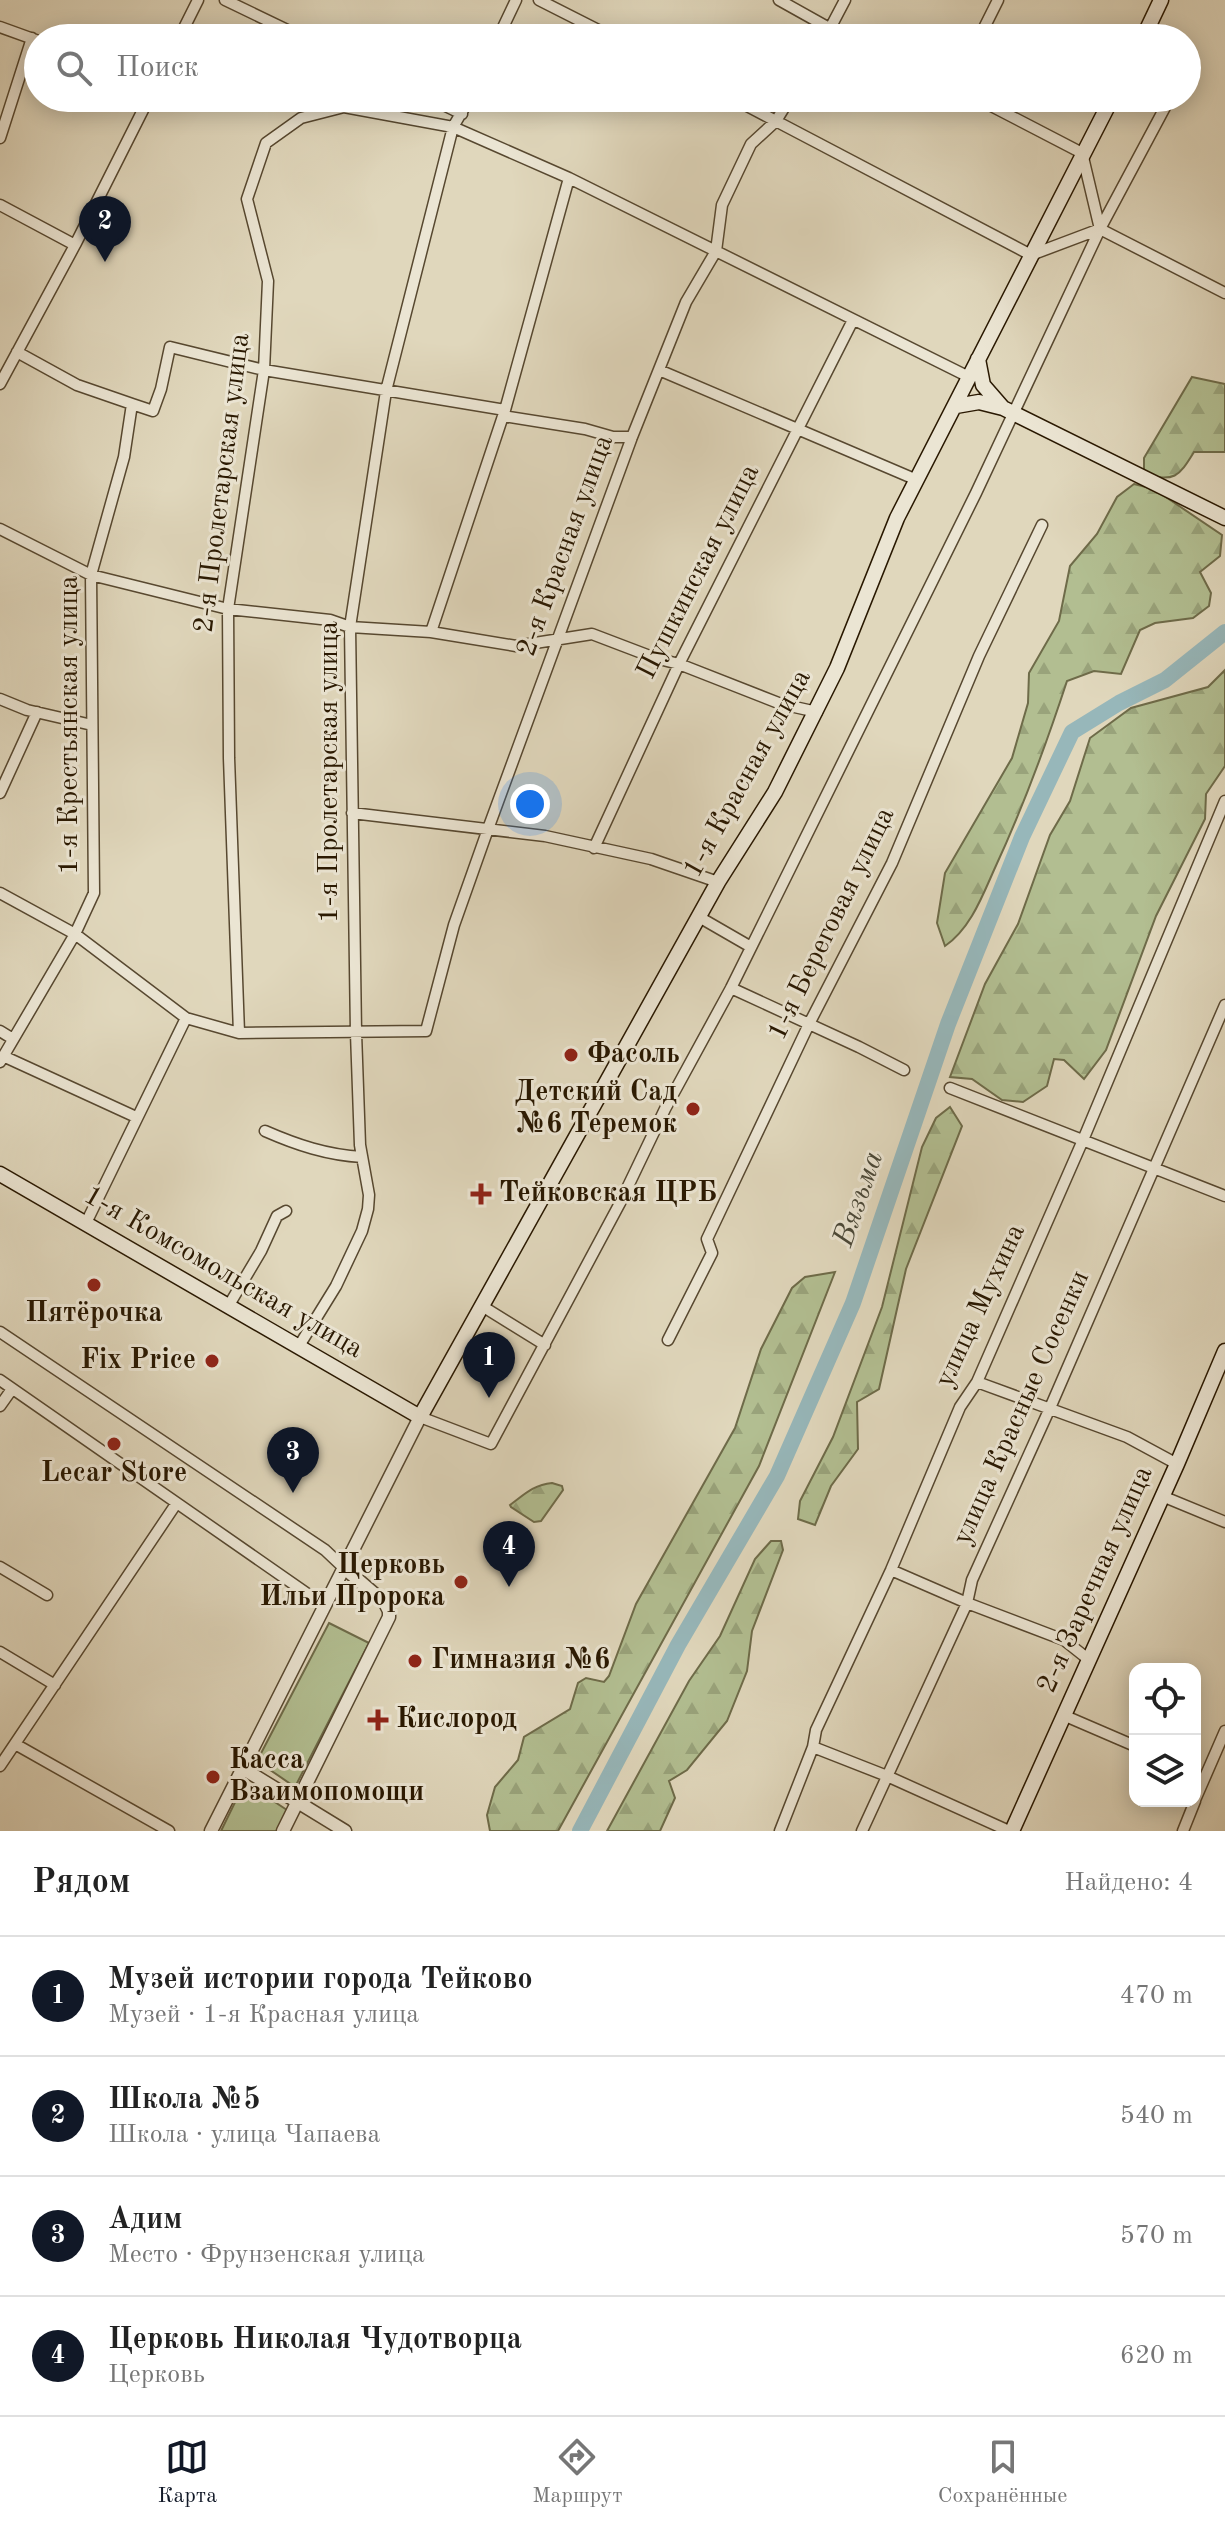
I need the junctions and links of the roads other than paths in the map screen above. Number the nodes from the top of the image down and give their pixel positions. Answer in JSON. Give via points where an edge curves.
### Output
{"nodes":[{"id":1,"x":198,"y":0,"type":"edge"},
{"id":2,"x":225,"y":0,"type":"edge"},
{"id":3,"x":516,"y":0,"type":"edge"},
{"id":4,"x":539,"y":0,"type":"edge"},
{"id":5,"x":779,"y":0,"type":"edge"},
{"id":6,"x":845,"y":0,"type":"edge"},
{"id":7,"x":998,"y":0,"type":"edge"},
{"id":8,"x":1161,"y":0,"type":"edge"},
{"id":9,"x":186,"y":24,"type":"edge"},
{"id":10,"x":275,"y":24,"type":"edge"},
{"id":11,"x":505,"y":24,"type":"edge"},
{"id":12,"x":586,"y":24,"type":"edge"},
{"id":13,"x":814,"y":24,"type":"edge"},
{"id":14,"x":833,"y":24,"type":"edge"},
{"id":15,"x":986,"y":24,"type":"edge"},
{"id":16,"x":1151,"y":24,"type":"edge"},
{"id":17,"x":0,"y":27,"type":"edge"},
{"id":18,"x":24,"y":35,"type":"edge"},
{"id":19,"x":24,"y":70,"type":"edge"},
{"id":20,"x":142,"y":112,"type":"edge"},
{"id":21,"x":324,"y":112,"type":"edge"},
{"id":22,"x":371,"y":112,"type":"edge"},
{"id":23,"x":458,"y":112,"type":"edge"},
{"id":24,"x":759,"y":112,"type":"edge"},
{"id":25,"x":781,"y":112,"type":"edge"},
{"id":26,"x":1003,"y":112,"type":"edge"},
{"id":27,"x":1104,"y":112,"type":"edge"},
{"id":28,"x":1163,"y":112,"type":"edge"},
{"id":29,"x":462,"y":114,"type":"joint"},
{"id":30,"x":776,"y":121,"type":"junction"},
{"id":31,"x":453,"y":127,"type":"junction"},
{"id":32,"x":0,"y":138,"type":"edge"},
{"id":33,"x":1082,"y":153,"type":"junction"},
{"id":34,"x":569,"y":178,"type":"junction"},
{"id":35,"x":0,"y":205,"type":"edge"},
{"id":36,"x":1100,"y":229,"type":"junction"},
{"id":37,"x":75,"y":245,"type":"junction"},
{"id":38,"x":716,"y":251,"type":"junction"},
{"id":39,"x":1031,"y":255,"type":"junction"},
{"id":40,"x":1225,"y":293,"type":"edge"},
{"id":41,"x":853,"y":320,"type":"junction"},
{"id":42,"x":17,"y":352,"type":"junction"},
{"id":43,"x":978,"y":359,"type":"junction"},
{"id":44,"x":264,"y":370,"type":"junction"},
{"id":45,"x":659,"y":370,"type":"junction"},
{"id":46,"x":969,"y":377,"type":"junction"},
{"id":47,"x":0,"y":384,"type":"edge"},
{"id":48,"x":386,"y":391,"type":"junction"},
{"id":49,"x":132,"y":404,"type":"junction"},
{"id":50,"x":956,"y":406,"type":"junction"},
{"id":51,"x":1008,"y":410,"type":"junction"},
{"id":52,"x":504,"y":413,"type":"junction"},
{"id":53,"x":797,"y":430,"type":"junction"},
{"id":54,"x":632,"y":437,"type":"junction"},
{"id":55,"x":917,"y":480,"type":"junction"},
{"id":56,"x":1225,"y":518,"type":"edge"},
{"id":57,"x":1042,"y":525,"type":"dead end"},
{"id":58,"x":0,"y":529,"type":"edge"},
{"id":59,"x":91,"y":575,"type":"junction"},
{"id":60,"x":228,"y":609,"type":"junction"},
{"id":61,"x":350,"y":627,"type":"junction"},
{"id":62,"x":431,"y":632,"type":"junction"},
{"id":63,"x":557,"y":639,"type":"junction"},
{"id":64,"x":679,"y":664,"type":"junction"},
{"id":65,"x":0,"y":699,"type":"edge"},
{"id":66,"x":37,"y":712,"type":"junction"},
{"id":67,"x":817,"y":712,"type":"junction"},
{"id":68,"x":92,"y":725,"type":"junction"},
{"id":69,"x":0,"y":793,"type":"edge"},
{"id":70,"x":1225,"y":801,"type":"edge"},
{"id":71,"x":352,"y":813,"type":"junction"},
{"id":72,"x":1222,"y":819,"type":"edge"},
{"id":73,"x":488,"y":829,"type":"junction"},
{"id":74,"x":594,"y":848,"type":"junction"},
{"id":75,"x":718,"y":882,"type":"junction"},
{"id":76,"x":0,"y":893,"type":"edge"},
{"id":77,"x":699,"y":917,"type":"junction"},
{"id":78,"x":75,"y":934,"type":"junction"},
{"id":79,"x":751,"y":947,"type":"junction"},
{"id":80,"x":731,"y":988,"type":"junction"},
{"id":81,"x":1225,"y":1005,"type":"edge"},
{"id":82,"x":186,"y":1018,"type":"junction"},
{"id":83,"x":809,"y":1024,"type":"junction"},
{"id":84,"x":0,"y":1031,"type":"edge"},
{"id":85,"x":239,"y":1033,"type":"junction"},
{"id":86,"x":356,"y":1033,"type":"junction"},
{"id":87,"x":13,"y":1039,"type":"junction"},
{"id":88,"x":2,"y":1059,"type":"edge"},
{"id":89,"x":904,"y":1070,"type":"dead end"},
{"id":90,"x":950,"y":1088,"type":"dead end"},
{"id":91,"x":136,"y":1117,"type":"junction"},
{"id":92,"x":265,"y":1131,"type":"dead end"},
{"id":93,"x":1083,"y":1140,"type":"junction"},
{"id":94,"x":362,"y":1157,"type":"junction"},
{"id":95,"x":1154,"y":1167,"type":"junction"},
{"id":96,"x":0,"y":1174,"type":"edge"},
{"id":97,"x":1225,"y":1196,"type":"edge"},
{"id":98,"x":286,"y":1211,"type":"dead end"},
{"id":99,"x":86,"y":1223,"type":"junction"},
{"id":100,"x":229,"y":1305,"type":"junction"},
{"id":101,"x":482,"y":1306,"type":"junction"},
{"id":102,"x":0,"y":1332,"type":"edge"},
{"id":103,"x":668,"y":1340,"type":"dead end"},
{"id":104,"x":545,"y":1345,"type":"junction"},
{"id":105,"x":299,"y":1346,"type":"junction"},
{"id":106,"x":1225,"y":1351,"type":"edge"},
{"id":107,"x":0,"y":1380,"type":"edge"},
{"id":108,"x":977,"y":1382,"type":"junction"},
{"id":109,"x":12,"y":1389,"type":"junction"},
{"id":110,"x":0,"y":1406,"type":"edge"},
{"id":111,"x":1050,"y":1408,"type":"junction"},
{"id":112,"x":420,"y":1417,"type":"junction"},
{"id":113,"x":1177,"y":1464,"type":"junction"},
{"id":114,"x":1162,"y":1496,"type":"junction"},
{"id":115,"x":176,"y":1504,"type":"junction"},
{"id":116,"x":1225,"y":1522,"type":"edge"},
{"id":117,"x":0,"y":1567,"type":"edge"},
{"id":118,"x":343,"y":1567,"type":"junction"},
{"id":119,"x":891,"y":1570,"type":"junction"},
{"id":120,"x":47,"y":1595,"type":"dead end"},
{"id":121,"x":967,"y":1603,"type":"junction"},
{"id":122,"x":325,"y":1606,"type":"junction"},
{"id":123,"x":0,"y":1652,"type":"edge"},
{"id":124,"x":1088,"y":1659,"type":"junction"},
{"id":125,"x":55,"y":1685,"type":"junction"},
{"id":126,"x":1063,"y":1715,"type":"junction"},
{"id":127,"x":1225,"y":1731,"type":"edge"},
{"id":128,"x":1129,"y":1743,"type":"edge"},
{"id":129,"x":15,"y":1744,"type":"junction"},
{"id":130,"x":813,"y":1747,"type":"junction"},
{"id":131,"x":0,"y":1766,"type":"edge"},
{"id":132,"x":242,"y":1768,"type":"junction"},
{"id":133,"x":1201,"y":1772,"type":"edge"},
{"id":134,"x":887,"y":1776,"type":"junction"},
{"id":135,"x":299,"y":1801,"type":"junction"},
{"id":136,"x":1193,"y":1807,"type":"edge"},
{"id":137,"x":169,"y":1831,"type":"edge"},
{"id":138,"x":211,"y":1831,"type":"edge"},
{"id":139,"x":283,"y":1831,"type":"edge"},
{"id":140,"x":345,"y":1831,"type":"edge"},
{"id":141,"x":780,"y":1831,"type":"edge"},
{"id":142,"x":862,"y":1831,"type":"edge"},
{"id":143,"x":1010,"y":1831,"type":"edge"},
{"id":144,"x":1183,"y":1831,"type":"edge"}],
"edges":[{"from":1,"to":9,"type":"street"},
{"from":2,"to":10,"type":"street"},
{"from":3,"to":11,"type":"street"},
{"from":4,"to":12,"type":"street"},
{"from":5,"to":13,"type":"street"},
{"from":6,"to":14,"type":"street"},
{"from":7,"to":15,"type":"street"},
{"from":8,"to":16,"type":"main road"},
{"from":17,"to":18,"type":"street"},
{"from":19,"to":32,"type":"street"},
{"from":20,"to":37,"type":"street"},
{"from":21,"to":44,"type":"street","name":"2-я Пролетарская улица","via":[[301,118],[266,143],[247,199],[268,281]]},
{"from":22,"to":31,"type":"street","name":"2-я Пролетарская улица"},
{"from":23,"to":29,"type":"street"},
{"from":24,"to":30,"type":"street"},
{"from":25,"to":30,"type":"street","name":"2-я Красная улица"},
{"from":26,"to":33,"type":"street"},
{"from":27,"to":33,"type":"main road","name":"1-я Красная улица"},
{"from":28,"to":36,"type":"street"},
{"from":29,"to":31,"type":"street","name":"1-я Пролетарская улица"},
{"from":30,"to":38,"type":"street","name":"2-я Красная улица","via":[[751,144],[722,205]]},
{"from":30,"to":39,"type":"street"},
{"from":31,"to":34,"type":"street","name":"2-я Пролетарская улица"},
{"from":31,"to":48,"type":"street","name":"1-я Пролетарская улица"},
{"from":33,"to":36,"type":"street"},
{"from":33,"to":39,"type":"main road","name":"1-я Красная улица"},
{"from":34,"to":38,"type":"street","name":"2-я Пролетарская улица"},
{"from":34,"to":52,"type":"street"},
{"from":35,"to":37,"type":"street"},
{"from":36,"to":39,"type":"street"},
{"from":36,"to":40,"type":"street"},
{"from":36,"to":51,"type":"street"},
{"from":37,"to":42,"type":"street"},
{"from":38,"to":41,"type":"street","name":"2-я Пролетарская улица"},
{"from":38,"to":45,"type":"street","name":"2-я Красная улица","via":[[686,302]]},
{"from":39,"to":43,"type":"main road","name":"1-я Красная улица"},
{"from":41,"to":46,"type":"street","name":"2-я Пролетарская улица"},
{"from":41,"to":53,"type":"street","name":"Пушкинская улица"},
{"from":42,"to":47,"type":"street"},
{"from":42,"to":49,"type":"street","via":[[77,385]]},
{"from":43,"to":46,"type":"main road","name":"1-я Красная улица"},
{"from":43,"to":51,"type":"main road","via":[[983,385]]},
{"from":44,"to":48,"type":"street"},
{"from":44,"to":49,"type":"street","via":[[170,347],[153,411]]},
{"from":44,"to":60,"type":"street","name":"2-я Пролетарская улица"},
{"from":45,"to":53,"type":"street"},
{"from":45,"to":54,"type":"street","name":"2-я Красная улица"},
{"from":46,"to":50,"type":"main road","name":"1-я Красная улица"},
{"from":48,"to":52,"type":"street"},
{"from":48,"to":61,"type":"street","name":"1-я Пролетарская улица"},
{"from":49,"to":59,"type":"street","name":"1-я Крестьянская улица","via":[[124,457]]},
{"from":50,"to":51,"type":"main road","via":[[979,402]]},
{"from":50,"to":55,"type":"main road","name":"1-я Красная улица"},
{"from":51,"to":56,"type":"main road"},
{"from":51,"to":79,"type":"street","via":[[976,493]]},
{"from":52,"to":54,"type":"street"},
{"from":52,"to":62,"type":"street"},
{"from":53,"to":55,"type":"street"},
{"from":53,"to":64,"type":"street","name":"Пушкинская улица"},
{"from":54,"to":63,"type":"street","name":"2-я Красная улица"},
{"from":55,"to":67,"type":"main road","name":"1-я Красная улица"},
{"from":57,"to":83,"type":"street","name":"1-я Береговая улица","via":[[979,656],[892,863]]},
{"from":58,"to":59,"type":"street"},
{"from":59,"to":60,"type":"street"},
{"from":59,"to":68,"type":"street","name":"1-я Крестьянская улица"},
{"from":60,"to":61,"type":"street","via":[[330,620]]},
{"from":60,"to":85,"type":"street","name":"2-я Пролетарская улица"},
{"from":61,"to":62,"type":"street"},
{"from":61,"to":71,"type":"street","name":"1-я Пролетарская улица"},
{"from":62,"to":63,"type":"street","via":[[516,646]]},
{"from":63,"to":64,"type":"street","via":[[592,634]]},
{"from":63,"to":73,"type":"street","name":"2-я Красная улица"},
{"from":64,"to":67,"type":"street","via":[[781,704]]},
{"from":64,"to":74,"type":"street","name":"Пушкинская улица"},
{"from":65,"to":66,"type":"street"},
{"from":66,"to":68,"type":"street"},
{"from":66,"to":69,"type":"street"},
{"from":67,"to":75,"type":"main road","name":"1-я Красная улица"},
{"from":68,"to":78,"type":"street","name":"1-я Крестьянская улица","via":[[94,893]]},
{"from":70,"to":72,"type":"street","name":"улица Мухина"},
{"from":71,"to":73,"type":"street"},
{"from":71,"to":86,"type":"street","name":"1-я Пролетарская улица"},
{"from":72,"to":93,"type":"street","name":"улица Мухина"},
{"from":73,"to":74,"type":"street"},
{"from":73,"to":86,"type":"street","name":"2-я Красная улица","via":[[454,925],[426,1031]]},
{"from":74,"to":75,"type":"street","via":[[651,859]]},
{"from":75,"to":77,"type":"main road","name":"1-я Красная улица"},
{"from":76,"to":78,"type":"street"},
{"from":77,"to":79,"type":"street"},
{"from":77,"to":101,"type":"main road","name":"1-я Красная улица"},
{"from":78,"to":82,"type":"street"},
{"from":78,"to":87,"type":"street","name":"1-я Крестьянская улица"},
{"from":79,"to":80,"type":"street"},
{"from":80,"to":83,"type":"street"},
{"from":80,"to":104,"type":"street"},
{"from":81,"to":95,"type":"street","name":"улица Красные Сосенки"},
{"from":82,"to":85,"type":"street"},
{"from":82,"to":91,"type":"street"},
{"from":83,"to":89,"type":"street"},
{"from":83,"to":103,"type":"street","name":"1-я Береговая улица","via":[[707,1239],[712,1253]]},
{"from":84,"to":87,"type":"street"},
{"from":85,"to":86,"type":"street"},
{"from":86,"to":94,"type":"street","name":"1-я Пролетарская улица"},
{"from":87,"to":88,"type":"street","name":"1-я Крестьянская улица"},
{"from":88,"to":91,"type":"street"},
{"from":90,"to":93,"type":"street"},
{"from":91,"to":99,"type":"street"},
{"from":92,"to":94,"type":"street","via":[[302,1147]]},
{"from":93,"to":95,"type":"street"},
{"from":93,"to":108,"type":"street","name":"улица Мухина"},
{"from":94,"to":105,"type":"street","name":"1-я Пролетарская улица","via":[[369,1195],[362,1231]]},
{"from":95,"to":97,"type":"street"},
{"from":95,"to":111,"type":"street","name":"улица Красные Сосенки"},
{"from":96,"to":99,"type":"main road","name":"1-я Комсомольская улица"},
{"from":98,"to":100,"type":"street","via":[[277,1216]]},
{"from":99,"to":100,"type":"main road","name":"1-я Комсомольская улица"},
{"from":100,"to":105,"type":"main road","name":"1-я Комсомольская улица"},
{"from":101,"to":104,"type":"street"},
{"from":101,"to":112,"type":"main road","name":"1-я Красная улица"},
{"from":102,"to":118,"type":"street"},
{"from":104,"to":112,"type":"street","via":[[491,1444]]},
{"from":105,"to":112,"type":"main road","name":"1-я Комсомольская улица"},
{"from":106,"to":113,"type":"main road","name":"2-я Заречная улица"},
{"from":107,"to":109,"type":"street"},
{"from":108,"to":111,"type":"street"},
{"from":108,"to":119,"type":"street","name":"улица Мухина","via":[[960,1407]]},
{"from":109,"to":110,"type":"street"},
{"from":109,"to":115,"type":"street"},
{"from":111,"to":113,"type":"street","via":[[1127,1437]]},
{"from":111,"to":121,"type":"street","name":"улица Красные Сосенки","via":[[972,1580]]},
{"from":112,"to":118,"type":"street"},
{"from":113,"to":114,"type":"main road","name":"2-я Заречная улица"},
{"from":114,"to":116,"type":"street"},
{"from":114,"to":124,"type":"main road","name":"2-я Заречная улица"},
{"from":115,"to":122,"type":"street"},
{"from":115,"to":125,"type":"street"},
{"from":117,"to":120,"type":"street"},
{"from":118,"to":122,"type":"street"},
{"from":118,"to":135,"type":"street","via":[[385,1603],[389,1617]]},
{"from":119,"to":121,"type":"street"},
{"from":119,"to":130,"type":"street","name":"улица Мухина","via":[[816,1730]]},
{"from":121,"to":124,"type":"street","via":[[1064,1640]]},
{"from":121,"to":134,"type":"street","name":"улица Красные Сосенки"},
{"from":122,"to":132,"type":"street"},
{"from":123,"to":125,"type":"street"},
{"from":124,"to":126,"type":"main road","name":"2-я Заречная улица"},
{"from":125,"to":129,"type":"street"},
{"from":126,"to":128,"type":"street"},
{"from":126,"to":143,"type":"main road","name":"2-я Заречная улица"},
{"from":127,"to":133,"type":"street"},
{"from":129,"to":131,"type":"street"},
{"from":129,"to":137,"type":"street"},
{"from":130,"to":134,"type":"street"},
{"from":130,"to":141,"type":"street","name":"улица Мухина"},
{"from":132,"to":135,"type":"street"},
{"from":132,"to":138,"type":"street"},
{"from":134,"to":142,"type":"street","name":"улица Красные Сосенки"},
{"from":134,"to":143,"type":"street"},
{"from":135,"to":139,"type":"street"},
{"from":135,"to":140,"type":"street"},
{"from":136,"to":144,"type":"street"}]}
